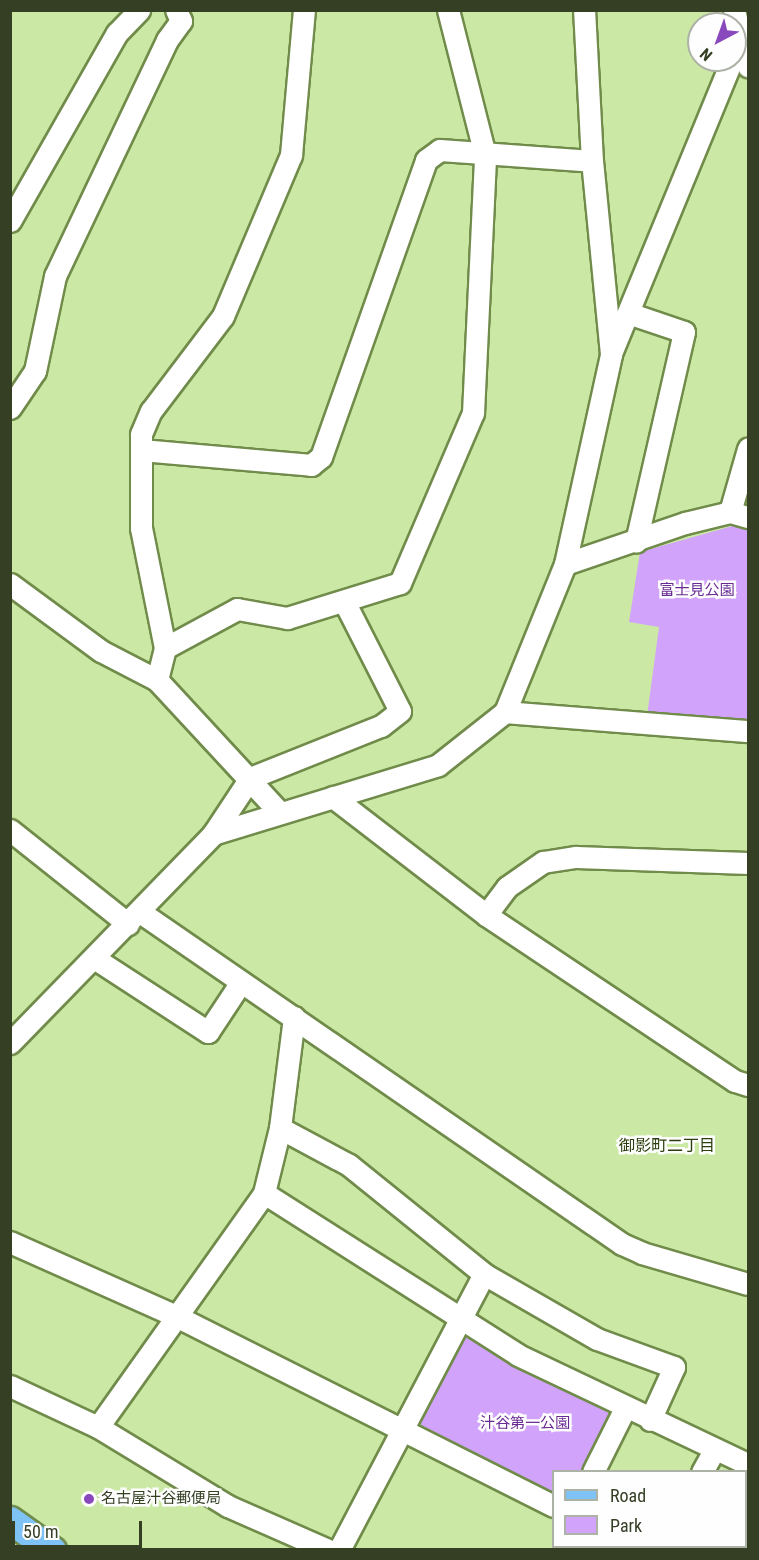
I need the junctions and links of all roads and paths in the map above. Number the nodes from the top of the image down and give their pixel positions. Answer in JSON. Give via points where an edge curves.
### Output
{"nodes":[{"id":1,"x":139,"y":10,"type":"edge"},
{"id":2,"x":176,"y":10,"type":"edge"},
{"id":3,"x":304,"y":10,"type":"edge"},
{"id":4,"x":448,"y":10,"type":"edge"},
{"id":5,"x":585,"y":12,"type":"edge"},
{"id":6,"x":727,"y":72,"type":"edge"},
{"id":7,"x":485,"y":155,"type":"junction"},
{"id":8,"x":592,"y":161,"type":"junction"},
{"id":9,"x":10,"y":221,"type":"edge"},
{"id":10,"x":628,"y":313,"type":"junction"},
{"id":11,"x":611,"y":354,"type":"junction"},
{"id":12,"x":10,"y":408,"type":"edge"},
{"id":13,"x":748,"y":449,"type":"edge"},
{"id":14,"x":141,"y":450,"type":"junction"},
{"id":15,"x":739,"y":514,"type":"edge"},
{"id":16,"x":636,"y":542,"type":"junction"},
{"id":17,"x":565,"y":564,"type":"junction"},
{"id":18,"x":10,"y":584,"type":"edge"},
{"id":19,"x":344,"y":601,"type":"junction"},
{"id":20,"x":166,"y":648,"type":"junction"},
{"id":21,"x":157,"y":680,"type":"junction"},
{"id":22,"x":505,"y":712,"type":"junction"},
{"id":23,"x":748,"y":731,"type":"edge"},
{"id":24,"x":250,"y":778,"type":"junction"},
{"id":25,"x":333,"y":797,"type":"junction"},
{"id":26,"x":280,"y":813,"type":"junction"},
{"id":27,"x":10,"y":830,"type":"edge"},
{"id":28,"x":213,"y":834,"type":"junction"},
{"id":29,"x":748,"y":863,"type":"edge"},
{"id":30,"x":486,"y":915,"type":"junction"},
{"id":31,"x":134,"y":918,"type":"junction"},
{"id":32,"x":94,"y":958,"type":"junction"},
{"id":33,"x":241,"y":982,"type":"junction"},
{"id":34,"x":294,"y":1017,"type":"junction"},
{"id":35,"x":10,"y":1043,"type":"edge"},
{"id":36,"x":748,"y":1085,"type":"edge"},
{"id":37,"x":280,"y":1128,"type":"junction"},
{"id":38,"x":264,"y":1193,"type":"junction"},
{"id":39,"x":10,"y":1242,"type":"edge"},
{"id":40,"x":484,"y":1274,"type":"junction"},
{"id":41,"x":748,"y":1284,"type":"edge"},
{"id":42,"x":176,"y":1317,"type":"junction"},
{"id":43,"x":462,"y":1321,"type":"junction"},
{"id":44,"x":10,"y":1386,"type":"edge"},
{"id":45,"x":625,"y":1408,"type":"junction"},
{"id":46,"x":650,"y":1420,"type":"junction"},
{"id":47,"x":98,"y":1428,"type":"junction"},
{"id":48,"x":404,"y":1429,"type":"junction"},
{"id":49,"x":715,"y":1449,"type":"junction"},
{"id":50,"x":748,"y":1464,"type":"edge"},
{"id":51,"x":594,"y":1470,"type":"edge"},
{"id":52,"x":703,"y":1470,"type":"edge"},
{"id":53,"x":552,"y":1505,"type":"edge"},
{"id":54,"x":10,"y":1520,"type":"edge"},
{"id":55,"x":52,"y":1550,"type":"edge"},
{"id":56,"x":328,"y":1550,"type":"edge"},
{"id":57,"x":339,"y":1550,"type":"edge"}],
"edges":[{"from":1,"to":9,"type":"street","via":[[117,33]]},
{"from":2,"to":12,"type":"street","via":[[181,21],[167,40],[55,276],[35,371]]},
{"from":3,"to":14,"type":"street","via":[[291,155],[223,316],[152,411],[141,434]]},
{"from":4,"to":7,"type":"street"},
{"from":5,"to":8,"type":"street"},
{"from":6,"to":10,"type":"street"},
{"from":7,"to":8,"type":"street"},
{"from":7,"to":14,"type":"street","via":[[440,150],[426,160],[321,457],[310,465]]},
{"from":7,"to":19,"type":"street","via":[[473,413],[400,583]]},
{"from":8,"to":11,"type":"street"},
{"from":10,"to":11,"type":"street"},
{"from":10,"to":16,"type":"street","via":[[684,332]]},
{"from":11,"to":17,"type":"street"},
{"from":13,"to":15,"type":"street"},
{"from":14,"to":20,"type":"street","via":[[141,528]]},
{"from":15,"to":16,"type":"street"},
{"from":16,"to":17,"type":"street"},
{"from":17,"to":22,"type":"street"},
{"from":18,"to":21,"type":"street","via":[[101,651]]},
{"from":19,"to":20,"type":"street","via":[[287,618],[237,609]]},
{"from":19,"to":24,"type":"street","via":[[400,711],[381,726]]},
{"from":20,"to":21,"type":"street"},
{"from":21,"to":24,"type":"street"},
{"from":22,"to":23,"type":"street"},
{"from":22,"to":25,"type":"street","via":[[438,765]]},
{"from":24,"to":26,"type":"street"},
{"from":24,"to":28,"type":"street"},
{"from":25,"to":26,"type":"street"},
{"from":25,"to":30,"type":"street"},
{"from":26,"to":28,"type":"street"},
{"from":27,"to":31,"type":"street"},
{"from":28,"to":31,"type":"street"},
{"from":29,"to":30,"type":"street","via":[[576,857],[543,862],[507,887]]},
{"from":30,"to":36,"type":"street"},
{"from":31,"to":32,"type":"street"},
{"from":31,"to":33,"type":"street"},
{"from":32,"to":33,"type":"street","via":[[208,1032]]},
{"from":32,"to":35,"type":"street"},
{"from":33,"to":34,"type":"street"},
{"from":34,"to":37,"type":"street"},
{"from":34,"to":41,"type":"street","via":[[622,1244]]},
{"from":37,"to":38,"type":"street"},
{"from":37,"to":40,"type":"street","via":[[349,1165]]},
{"from":38,"to":42,"type":"street"},
{"from":38,"to":43,"type":"street"},
{"from":39,"to":42,"type":"street"},
{"from":40,"to":43,"type":"street"},
{"from":40,"to":46,"type":"street","via":[[597,1339],[674,1367]]},
{"from":42,"to":47,"type":"street"},
{"from":42,"to":48,"type":"street"},
{"from":43,"to":45,"type":"street","via":[[518,1355]]},
{"from":43,"to":48,"type":"street"},
{"from":44,"to":47,"type":"street"},
{"from":45,"to":46,"type":"street"},
{"from":45,"to":51,"type":"street"},
{"from":46,"to":49,"type":"street"},
{"from":47,"to":56,"type":"street","via":[[228,1506]]},
{"from":48,"to":53,"type":"street"},
{"from":48,"to":57,"type":"street"},
{"from":49,"to":50,"type":"street"},
{"from":49,"to":52,"type":"street"},
{"from":54,"to":55,"type":"main road"}]}
